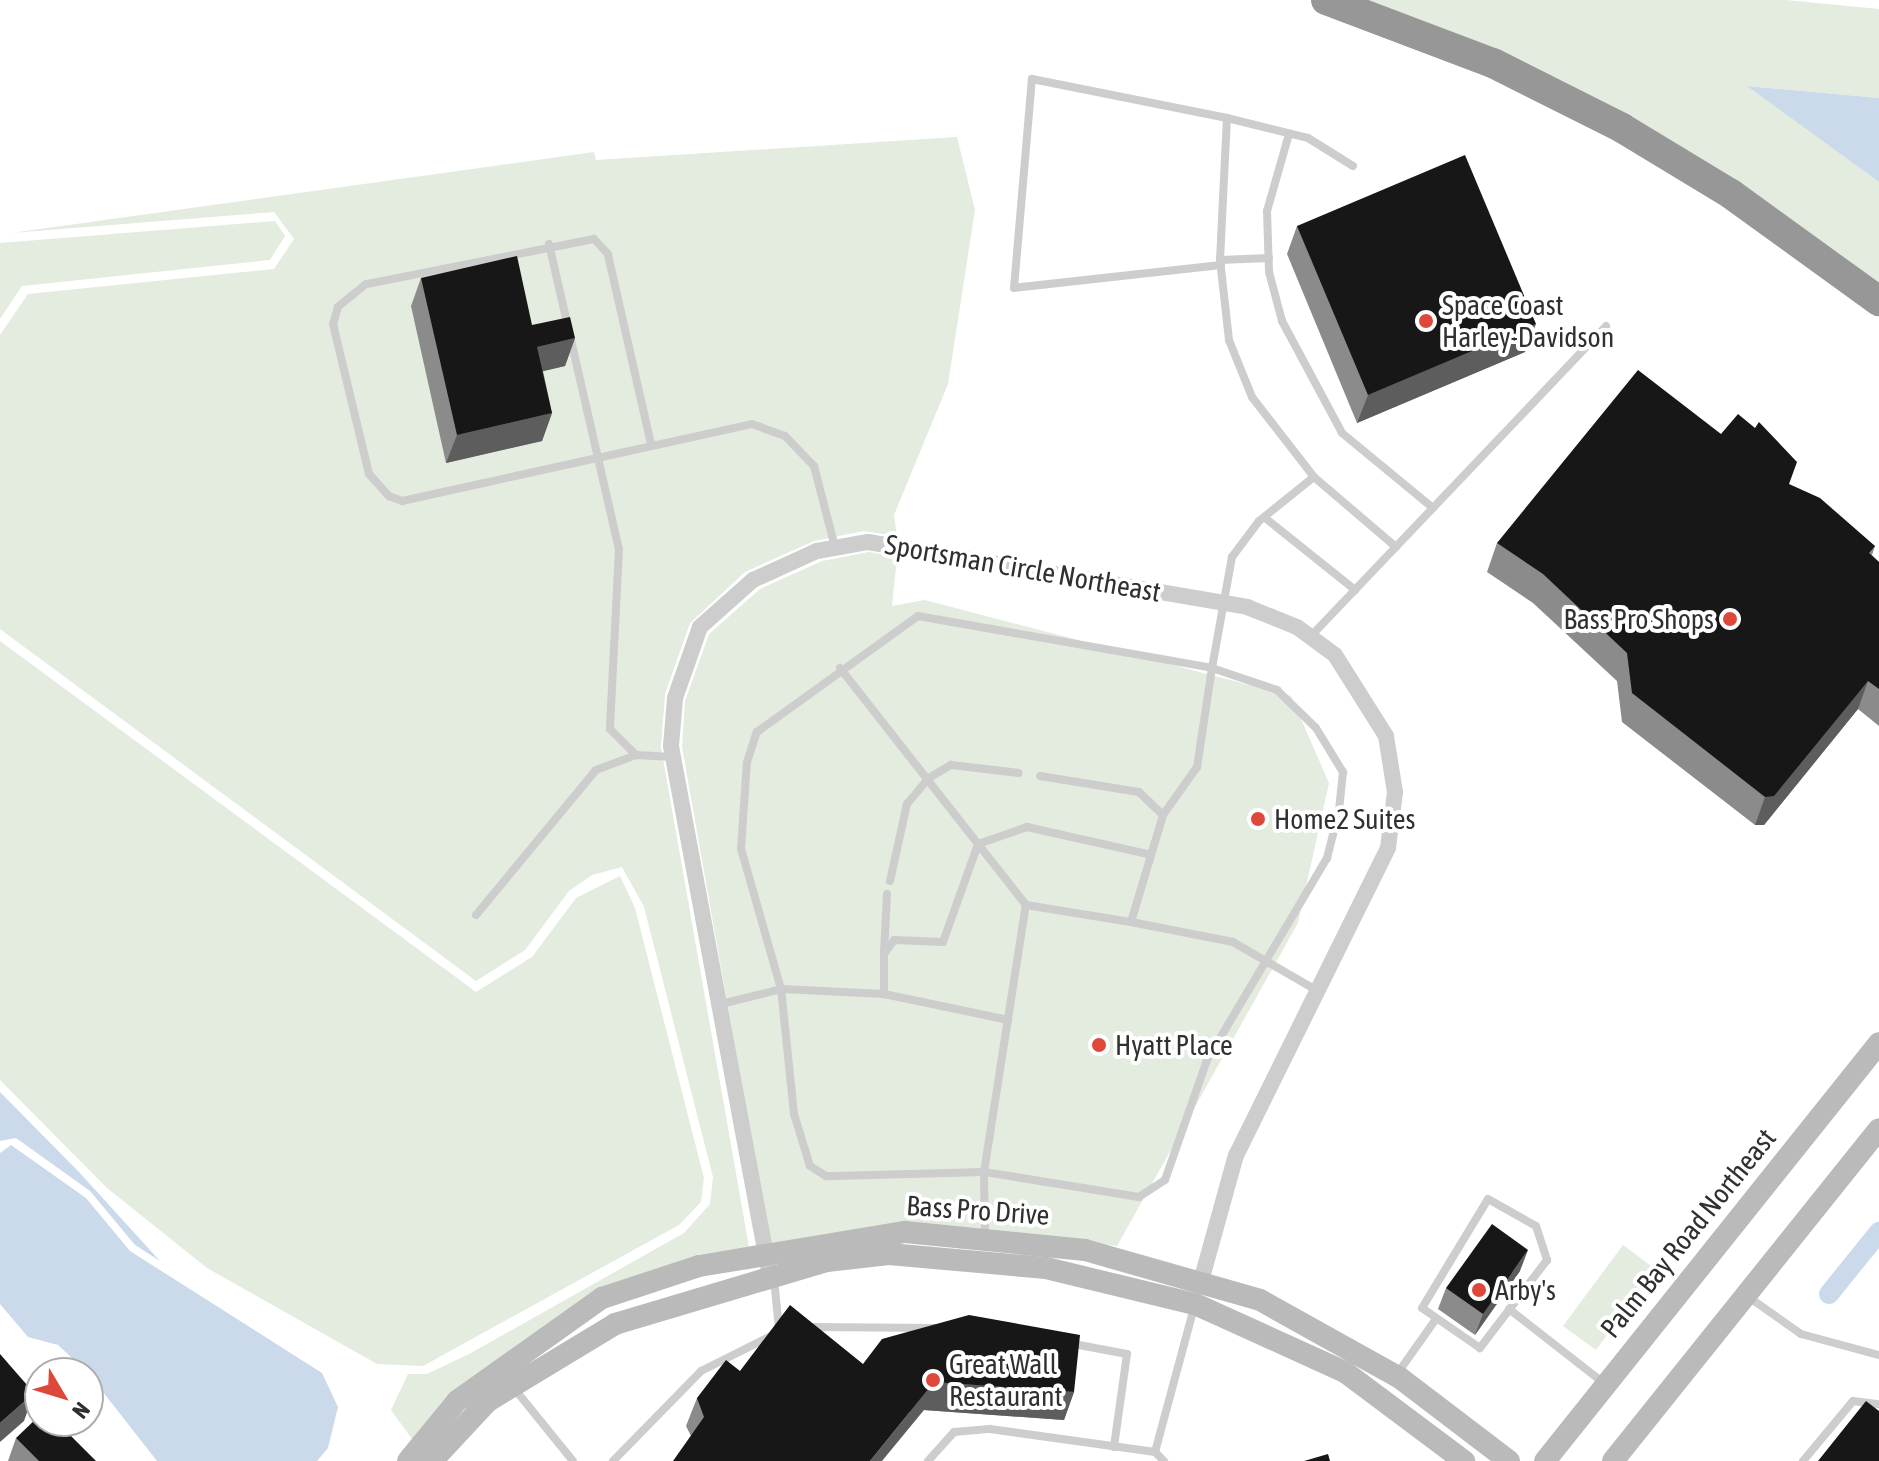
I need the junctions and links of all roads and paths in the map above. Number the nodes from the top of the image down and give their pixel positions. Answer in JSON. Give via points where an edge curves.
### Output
{"nodes":[{"id":1,"x":1326,"y":0,"type":"edge"},
{"id":2,"x":1227,"y":118,"type":"junction"},
{"id":3,"x":1289,"y":134,"type":"junction"},
{"id":4,"x":1353,"y":166,"type":"dead end"},
{"id":5,"x":549,"y":244,"type":"junction"},
{"id":6,"x":1269,"y":258,"type":"junction"},
{"id":7,"x":1221,"y":263,"type":"junction"},
{"id":8,"x":1879,"y":301,"type":"edge"},
{"id":9,"x":1606,"y":326,"type":"dead end"},
{"id":10,"x":651,"y":444,"type":"junction"},
{"id":11,"x":599,"y":457,"type":"junction"},
{"id":12,"x":1314,"y":477,"type":"junction"},
{"id":13,"x":1433,"y":508,"type":"junction"},
{"id":14,"x":1264,"y":517,"type":"junction"},
{"id":15,"x":835,"y":547,"type":"junction"},
{"id":16,"x":1396,"y":547,"type":"junction"},
{"id":17,"x":1355,"y":590,"type":"junction"},
{"id":18,"x":1218,"y":602,"type":"junction"},
{"id":19,"x":1310,"y":637,"type":"junction"},
{"id":20,"x":840,"y":668,"type":"junction"},
{"id":21,"x":1212,"y":668,"type":"junction"},
{"id":22,"x":636,"y":755,"type":"junction"},
{"id":23,"x":673,"y":757,"type":"junction"},
{"id":24,"x":1019,"y":773,"type":"dead end"},
{"id":25,"x":1040,"y":776,"type":"dead end"},
{"id":26,"x":929,"y":778,"type":"junction"},
{"id":27,"x":1163,"y":815,"type":"junction"},
{"id":28,"x":978,"y":844,"type":"junction"},
{"id":29,"x":1148,"y":854,"type":"junction"},
{"id":30,"x":890,"y":881,"type":"dead end"},
{"id":31,"x":887,"y":894,"type":"dead end"},
{"id":32,"x":1026,"y":905,"type":"junction"},
{"id":33,"x":476,"y":915,"type":"dead end"},
{"id":34,"x":1131,"y":922,"type":"junction"},
{"id":35,"x":884,"y":954,"type":"junction"},
{"id":36,"x":1265,"y":959,"type":"junction"},
{"id":37,"x":781,"y":989,"type":"junction"},
{"id":38,"x":1316,"y":990,"type":"junction"},
{"id":39,"x":884,"y":994,"type":"junction"},
{"id":40,"x":717,"y":1005,"type":"junction"},
{"id":41,"x":1008,"y":1020,"type":"junction"},
{"id":42,"x":1879,"y":1043,"type":"edge"},
{"id":43,"x":1879,"y":1129,"type":"edge"},
{"id":44,"x":984,"y":1172,"type":"junction"},
{"id":45,"x":985,"y":1236,"type":"junction"},
{"id":46,"x":764,"y":1256,"type":"junction"},
{"id":47,"x":774,"y":1278,"type":"junction"},
{"id":48,"x":1198,"y":1294,"type":"junction"},
{"id":49,"x":1746,"y":1295,"type":"junction"},
{"id":50,"x":1509,"y":1309,"type":"junction"},
{"id":51,"x":1436,"y":1319,"type":"junction"},
{"id":52,"x":801,"y":1327,"type":"edge"},
{"id":53,"x":956,"y":1329,"type":"edge"},
{"id":54,"x":790,"y":1330,"type":"edge"},
{"id":55,"x":780,"y":1333,"type":"junction"},
{"id":56,"x":1056,"y":1341,"type":"edge"},
{"id":57,"x":1879,"y":1355,"type":"edge"},
{"id":58,"x":1395,"y":1376,"type":"junction"},
{"id":59,"x":504,"y":1378,"type":"junction"},
{"id":60,"x":1606,"y":1385,"type":"junction"},
{"id":61,"x":1879,"y":1404,"type":"edge"},
{"id":62,"x":1114,"y":1447,"type":"junction"},
{"id":63,"x":1155,"y":1452,"type":"junction"},
{"id":64,"x":408,"y":1461,"type":"edge"},
{"id":65,"x":432,"y":1461,"type":"edge"},
{"id":66,"x":573,"y":1461,"type":"edge"},
{"id":67,"x":613,"y":1461,"type":"edge"},
{"id":68,"x":928,"y":1461,"type":"edge"},
{"id":69,"x":1164,"y":1461,"type":"edge"},
{"id":70,"x":1464,"y":1461,"type":"edge"},
{"id":71,"x":1509,"y":1461,"type":"edge"},
{"id":72,"x":1545,"y":1461,"type":"edge"},
{"id":73,"x":1613,"y":1461,"type":"edge"},
{"id":74,"x":1803,"y":1461,"type":"edge"}],
"edges":[{"from":1,"to":8,"type":"highway","via":[[1493,63],[1622,128],[1731,194]]},
{"from":2,"to":3,"type":"lane"},
{"from":2,"to":7,"type":"lane"},
{"from":2,"to":7,"type":"lane","via":[[1032,79],[1014,288]]},
{"from":3,"to":4,"type":"lane"},
{"from":3,"to":6,"type":"lane","via":[[1267,211]]},
{"from":5,"to":10,"type":"lane","via":[[582,237],[608,254]]},
{"from":5,"to":11,"type":"lane"},
{"from":5,"to":11,"type":"lane","via":[[366,284],[344,300],[333,324],[376,487],[402,501]]},
{"from":6,"to":7,"type":"lane"},
{"from":6,"to":13,"type":"lane","via":[[1282,321],[1342,433]]},
{"from":7,"to":12,"type":"lane","via":[[1229,340],[1252,397]]},
{"from":9,"to":13,"type":"lane"},
{"from":10,"to":11,"type":"lane"},
{"from":10,"to":15,"type":"lane","via":[[729,425],[785,436],[814,466]]},
{"from":11,"to":22,"type":"lane","via":[[619,549],[606,708],[620,746]]},
{"from":12,"to":14,"type":"lane"},
{"from":12,"to":16,"type":"lane"},
{"from":13,"to":16,"type":"lane"},
{"from":14,"to":17,"type":"lane"},
{"from":14,"to":18,"type":"lane","via":[[1232,557]]},
{"from":15,"to":18,"type":"street","name":"Sportsman Circle Northeast","via":[[868,542]]},
{"from":15,"to":23,"type":"street","name":"Sportsman Circle Northeast","via":[[753,580],[700,627],[675,698]]},
{"from":16,"to":17,"type":"lane"},
{"from":17,"to":19,"type":"lane"},
{"from":18,"to":19,"type":"street","name":"Sportsman Circle Northeast","via":[[1247,607]]},
{"from":18,"to":21,"type":"lane"},
{"from":19,"to":38,"type":"street","name":"Sportsman Circle Northeast","via":[[1364,694],[1386,736],[1395,792],[1388,848]]},
{"from":20,"to":21,"type":"lane","via":[[918,616]]},
{"from":20,"to":26,"type":"lane"},
{"from":20,"to":37,"type":"lane","via":[[757,732],[747,762],[741,849]]},
{"from":21,"to":27,"type":"lane","via":[[1197,767]]},
{"from":21,"to":36,"type":"lane","via":[[1277,690],[1316,728],[1343,772],[1327,858]]},
{"from":22,"to":23,"type":"lane"},
{"from":22,"to":33,"type":"lane","via":[[596,770]]},
{"from":23,"to":40,"type":"street","name":"Sportsman Circle Northeast"},
{"from":24,"to":26,"type":"lane","via":[[951,765]]},
{"from":25,"to":27,"type":"lane","via":[[1139,792]]},
{"from":26,"to":28,"type":"lane"},
{"from":26,"to":30,"type":"lane","via":[[907,804]]},
{"from":27,"to":29,"type":"lane"},
{"from":28,"to":29,"type":"lane","via":[[1027,827]]},
{"from":28,"to":32,"type":"lane"},
{"from":28,"to":35,"type":"lane","via":[[943,942],[894,940]]},
{"from":29,"to":34,"type":"lane"},
{"from":31,"to":35,"type":"lane"},
{"from":32,"to":34,"type":"lane"},
{"from":32,"to":41,"type":"lane"},
{"from":34,"to":36,"type":"lane","via":[[1233,942]]},
{"from":35,"to":39,"type":"lane"},
{"from":36,"to":38,"type":"lane"},
{"from":36,"to":44,"type":"lane","via":[[1207,1060],[1165,1180],[1154,1192],[1139,1197]]},
{"from":37,"to":39,"type":"lane"},
{"from":37,"to":40,"type":"lane"},
{"from":37,"to":44,"type":"lane","via":[[794,1114],[810,1166],[826,1176]]},
{"from":38,"to":48,"type":"street","name":"Sportsman Circle Northeast","via":[[1236,1155]]},
{"from":39,"to":41,"type":"lane"},
{"from":40,"to":46,"type":"street","name":"Sportsman Circle Northeast"},
{"from":41,"to":44,"type":"lane"},
{"from":42,"to":60,"type":"street","name":"Palm Bay Road Northeast"},
{"from":43,"to":49,"type":"street"},
{"from":44,"to":45,"type":"lane"},
{"from":45,"to":46,"type":"street","name":"Bass Pro Drive","via":[[905,1232]]},
{"from":45,"to":48,"type":"street","name":"Bass Pro Drive","via":[[1137,1261]]},
{"from":46,"to":47,"type":"street","name":"Sportsman Circle Northeast"},
{"from":46,"to":59,"type":"street","name":"Bass Pro Drive","via":[[699,1266],[602,1298]]},
{"from":47,"to":48,"type":"street","name":"Bass Pro Drive","via":[[889,1254],[1046,1268]]},
{"from":47,"to":55,"type":"lane"},
{"from":47,"to":59,"type":"street","name":"Bass Pro Drive","via":[[615,1324]]},
{"from":48,"to":58,"type":"street","name":"Bass Pro Drive","via":[[1260,1300]]},
{"from":48,"to":63,"type":"lane"},
{"from":48,"to":70,"type":"street","name":"Bass Pro Drive","via":[[1345,1372]]},
{"from":49,"to":57,"type":"lane","via":[[1801,1334]]},
{"from":49,"to":73,"type":"street"},
{"from":50,"to":51,"type":"lane","via":[[1480,1348]]},
{"from":50,"to":51,"type":"lane","via":[[1547,1260],[1536,1226],[1488,1199],[1422,1308]]},
{"from":50,"to":60,"type":"lane"},
{"from":51,"to":58,"type":"lane"},
{"from":52,"to":53,"type":"lane"},
{"from":54,"to":55,"type":"lane"},
{"from":55,"to":67,"type":"lane","via":[[742,1344],[701,1371]]},
{"from":56,"to":62,"type":"lane","via":[[1127,1354]]},
{"from":58,"to":71,"type":"street","name":"Bass Pro Drive"},
{"from":59,"to":64,"type":"street","name":"Bass Pro Drive","via":[[457,1401]]},
{"from":59,"to":65,"type":"street","name":"Bass Pro Drive"},
{"from":59,"to":66,"type":"lane"},
{"from":60,"to":72,"type":"street","name":"Palm Bay Road Northeast"},
{"from":61,"to":74,"type":"lane","via":[[1853,1401]]},
{"from":62,"to":63,"type":"lane"},
{"from":62,"to":68,"type":"lane","via":[[990,1429],[954,1432]]},
{"from":63,"to":69,"type":"lane"}]}
